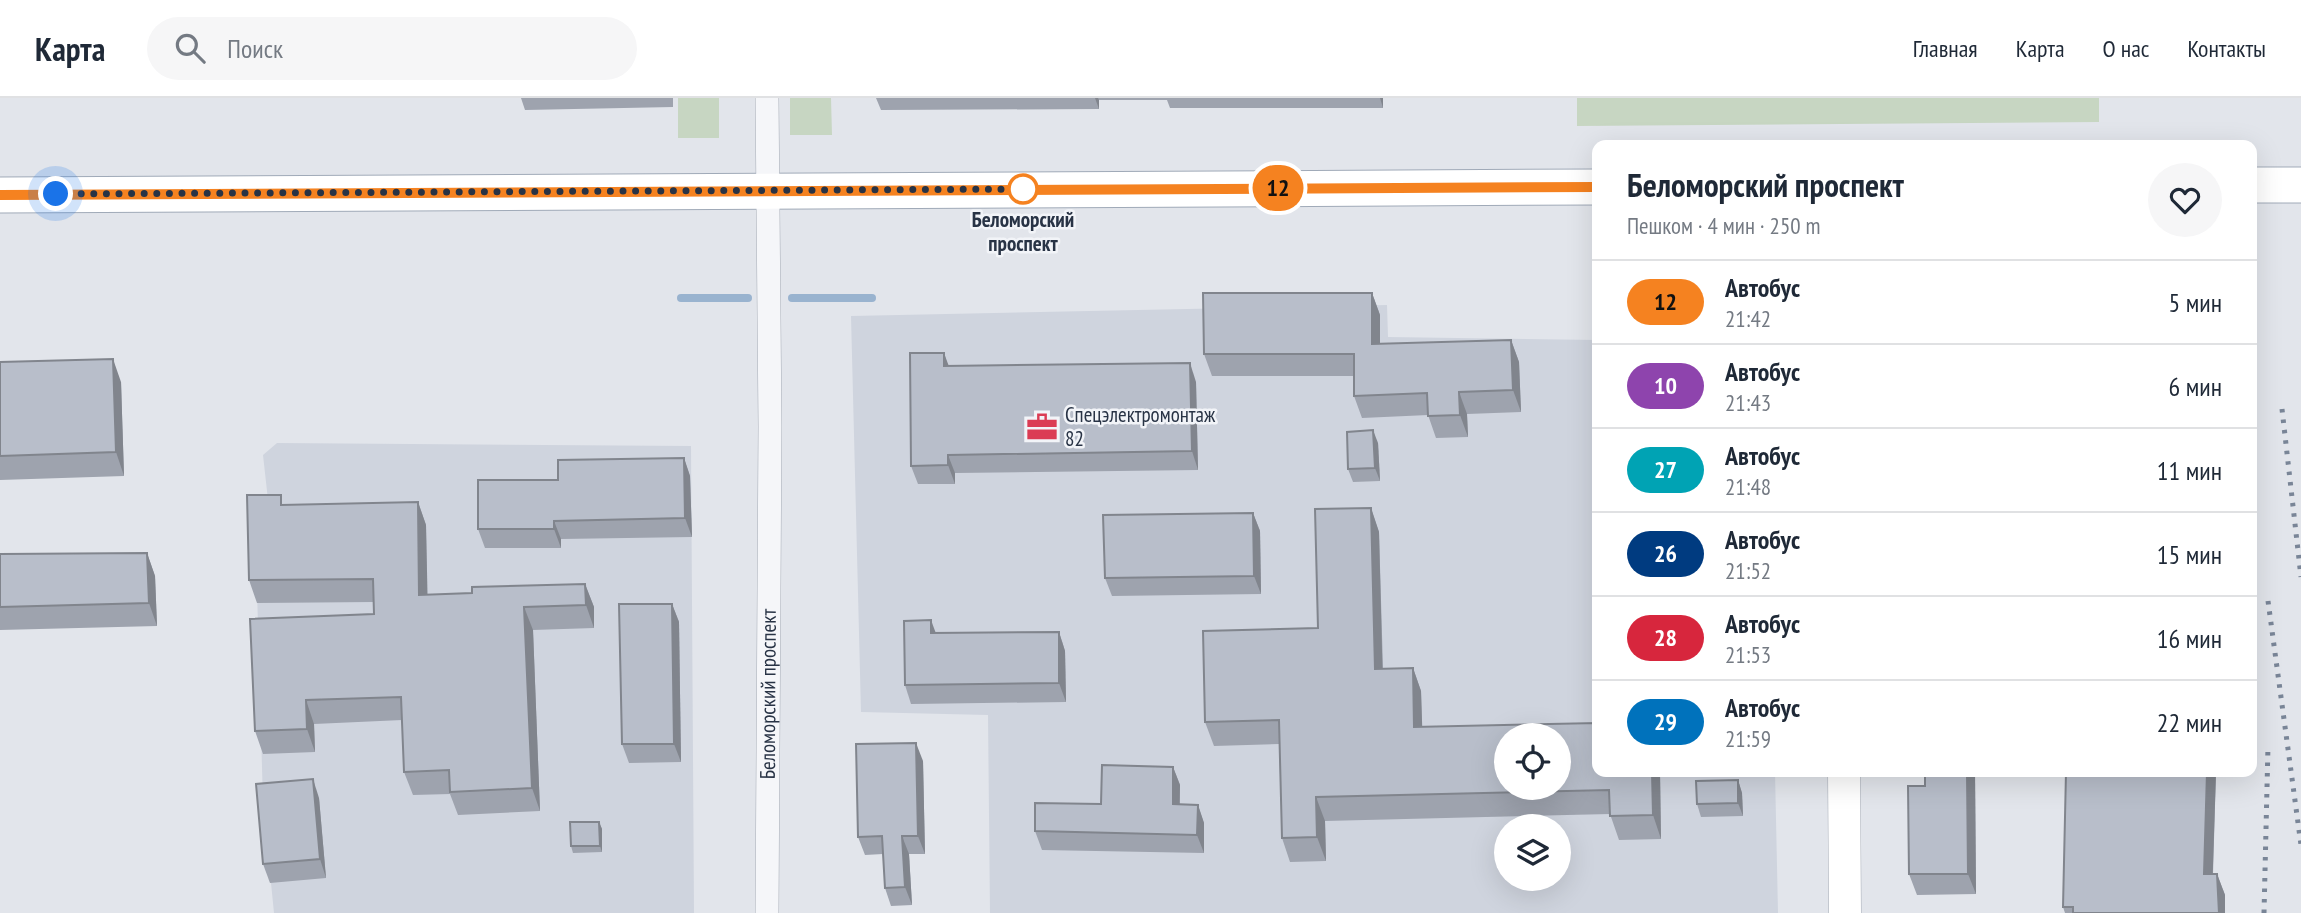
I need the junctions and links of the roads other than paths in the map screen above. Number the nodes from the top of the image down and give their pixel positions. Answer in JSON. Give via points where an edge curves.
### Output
{"nodes":[{"id":1,"x":767,"y":98,"type":"edge"},
{"id":2,"x":2257,"y":185,"type":"edge"},
{"id":3,"x":2301,"y":185,"type":"edge"},
{"id":4,"x":1592,"y":187,"type":"edge"},
{"id":5,"x":769,"y":191,"type":"junction"},
{"id":6,"x":0,"y":195,"type":"edge"},
{"id":7,"x":1844,"y":777,"type":"edge"},
{"id":8,"x":766,"y":913,"type":"edge"},
{"id":9,"x":1845,"y":913,"type":"edge"}],
"edges":[{"from":1,"to":5,"type":"street","name":"Беломорский проспект"},
{"from":2,"to":3,"type":"main road"},
{"from":4,"to":5,"type":"main road"},
{"from":5,"to":6,"type":"main road"},
{"from":5,"to":8,"type":"street","name":"Беломорский проспект"},
{"from":7,"to":9,"type":"main road"}]}
